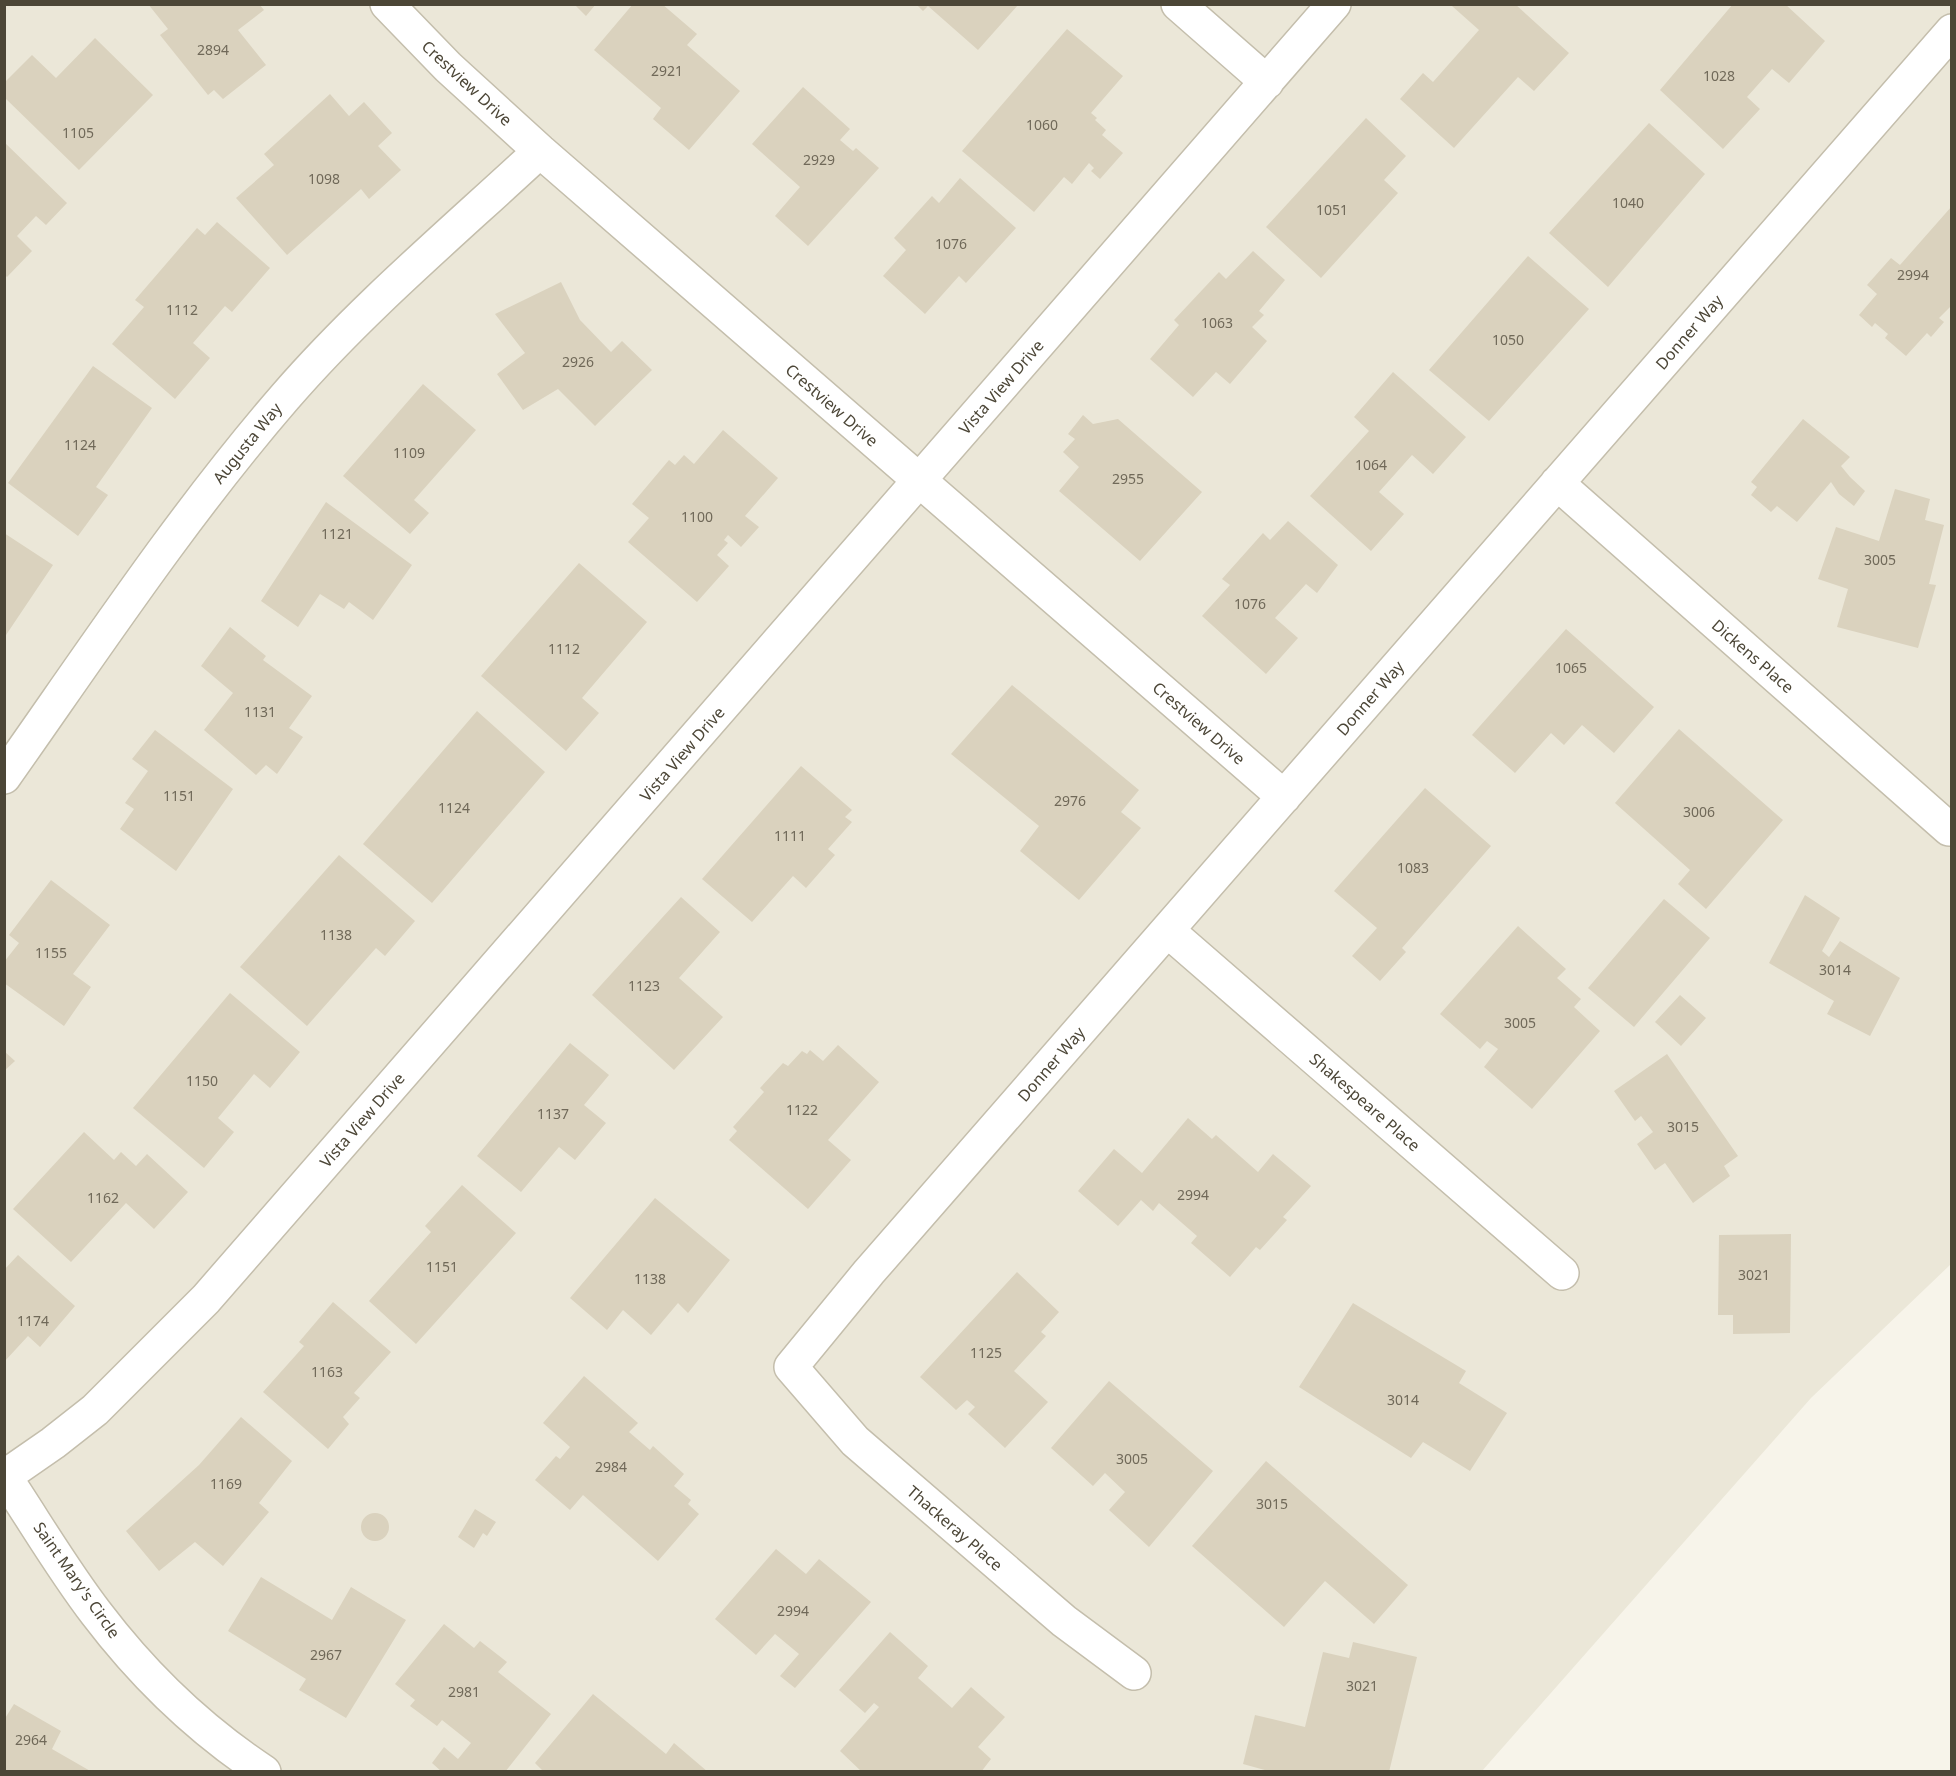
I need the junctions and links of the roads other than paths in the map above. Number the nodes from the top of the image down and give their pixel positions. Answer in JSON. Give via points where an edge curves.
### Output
{"nodes":[{"id":1,"x":387,"y":4,"type":"edge"},
{"id":2,"x":1178,"y":4,"type":"edge"},
{"id":3,"x":1334,"y":4,"type":"edge"},
{"id":4,"x":1948,"y":42,"type":"edge"},
{"id":5,"x":1267,"y":82,"type":"junction"},
{"id":6,"x":540,"y":151,"type":"junction"},
{"id":7,"x":920,"y":480,"type":"junction"},
{"id":8,"x":1557,"y":483,"type":"junction"},
{"id":9,"x":4,"y":777,"type":"edge"},
{"id":10,"x":1284,"y":797,"type":"junction"},
{"id":11,"x":1949,"y":829,"type":"dead end"},
{"id":12,"x":1168,"y":931,"type":"junction"},
{"id":13,"x":1562,"y":1273,"type":"dead end"},
{"id":14,"x":791,"y":1367,"type":"joint"},
{"id":15,"x":5,"y":1477,"type":"edge"},
{"id":16,"x":1134,"y":1673,"type":"dead end"},
{"id":17,"x":264,"y":1772,"type":"edge"}],
"edges":[{"from":1,"to":6,"type":"street","name":"Crestview Drive","via":[[448,67]]},
{"from":2,"to":5,"type":"street"},
{"from":3,"to":5,"type":"street","name":"Vista View Drive"},
{"from":4,"to":8,"type":"street","name":"Donner Way"},
{"from":5,"to":7,"type":"street","name":"Vista View Drive"},
{"from":6,"to":7,"type":"street","name":"Crestview Drive"},
{"from":6,"to":9,"type":"street","name":"Augusta Way","via":[[411,269],[287,395],[173,537]]},
{"from":7,"to":10,"type":"street","name":"Crestview Drive"},
{"from":7,"to":15,"type":"street","name":"Vista View Drive","via":[[206,1299],[95,1410]]},
{"from":8,"to":10,"type":"street","name":"Donner Way"},
{"from":8,"to":11,"type":"street","name":"Dickens Place"},
{"from":10,"to":12,"type":"street","name":"Donner Way"},
{"from":12,"to":13,"type":"street","name":"Shakespeare Place"},
{"from":12,"to":14,"type":"street","name":"Donner Way","via":[[868,1272]]},
{"from":14,"to":16,"type":"street","name":"Thackeray Place","via":[[855,1441],[1064,1622]]},
{"from":15,"to":17,"type":"street","name":"Saint Mary's Circle","via":[[95,1612],[137,1663],[206,1729]]}]}
